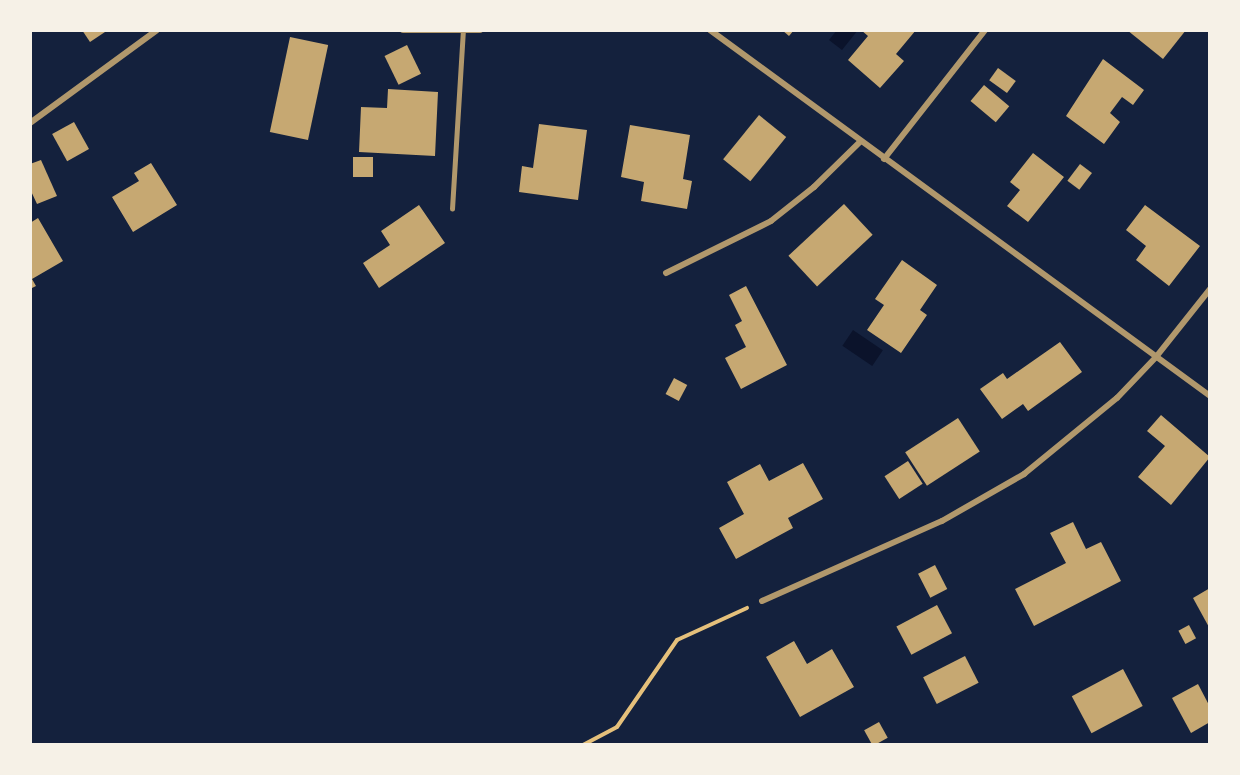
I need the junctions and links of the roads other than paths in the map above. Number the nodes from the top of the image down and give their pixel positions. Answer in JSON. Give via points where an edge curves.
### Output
{"nodes":[{"id":1,"x":157,"y":30,"type":"edge"},
{"id":2,"x":403,"y":30,"type":"edge"},
{"id":3,"x":480,"y":30,"type":"edge"},
{"id":4,"x":710,"y":30,"type":"edge"},
{"id":5,"x":985,"y":30,"type":"edge"},
{"id":6,"x":464,"y":31,"type":"edge"},
{"id":7,"x":30,"y":123,"type":"edge"},
{"id":8,"x":860,"y":142,"type":"junction"},
{"id":9,"x":884,"y":159,"type":"junction"},
{"id":10,"x":452,"y":209,"type":"dead end"},
{"id":11,"x":666,"y":273,"type":"dead end"},
{"id":12,"x":1210,"y":289,"type":"edge"},
{"id":13,"x":1156,"y":357,"type":"junction"},
{"id":14,"x":1210,"y":396,"type":"edge"},
{"id":15,"x":762,"y":601,"type":"road end"}],
"edges":[{"from":1,"to":7,"type":"street"},
{"from":2,"to":6,"type":"street"},
{"from":3,"to":6,"type":"street"},
{"from":4,"to":8,"type":"street"},
{"from":5,"to":9,"type":"street"},
{"from":6,"to":10,"type":"lane"},
{"from":8,"to":9,"type":"street"},
{"from":8,"to":11,"type":"street","via":[[814,187],[771,221]]},
{"from":9,"to":13,"type":"street"},
{"from":12,"to":13,"type":"street"},
{"from":13,"to":14,"type":"street"},
{"from":13,"to":15,"type":"street","via":[[1089,424],[990,495],[903,540]]}]}
